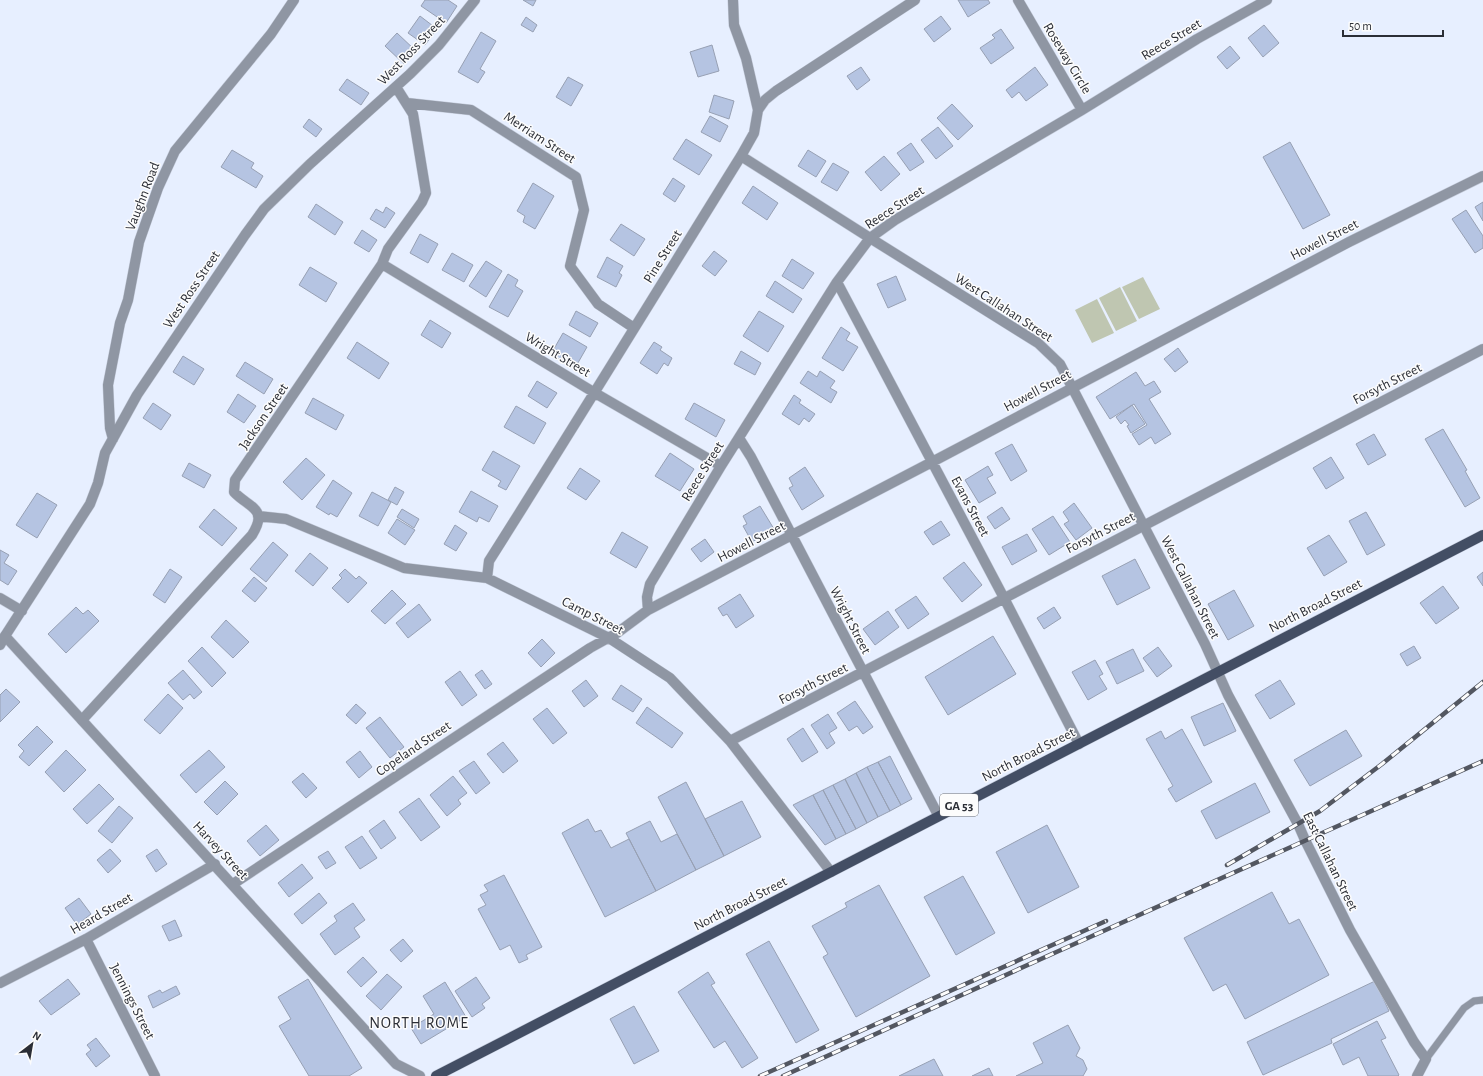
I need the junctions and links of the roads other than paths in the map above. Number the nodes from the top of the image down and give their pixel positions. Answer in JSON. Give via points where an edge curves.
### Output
{"nodes":[{"id":1,"x":294,"y":0,"type":"edge"},
{"id":2,"x":475,"y":0,"type":"edge"},
{"id":3,"x":734,"y":0,"type":"edge"},
{"id":4,"x":915,"y":0,"type":"edge"},
{"id":5,"x":1018,"y":0,"type":"edge"},
{"id":6,"x":1267,"y":0,"type":"edge"},
{"id":7,"x":396,"y":87,"type":"junction"},
{"id":8,"x":407,"y":102,"type":"junction"},
{"id":9,"x":758,"y":110,"type":"junction"},
{"id":10,"x":1082,"y":110,"type":"junction"},
{"id":11,"x":741,"y":156,"type":"junction"},
{"id":12,"x":1483,"y":176,"type":"edge"},
{"id":13,"x":870,"y":238,"type":"junction"},
{"id":14,"x":382,"y":264,"type":"junction"},
{"id":15,"x":837,"y":282,"type":"junction"},
{"id":16,"x":634,"y":328,"type":"junction"},
{"id":17,"x":1483,"y":349,"type":"edge"},
{"id":18,"x":1072,"y":387,"type":"junction"},
{"id":19,"x":595,"y":393,"type":"junction"},
{"id":20,"x":739,"y":438,"type":"junction"},
{"id":21,"x":113,"y":440,"type":"junction"},
{"id":22,"x":932,"y":462,"type":"junction"},
{"id":23,"x":721,"y":466,"type":"junction"},
{"id":24,"x":258,"y":516,"type":"junction"},
{"id":25,"x":1144,"y":525,"type":"junction"},
{"id":26,"x":1483,"y":535,"type":"edge"},
{"id":27,"x":792,"y":536,"type":"junction"},
{"id":28,"x":486,"y":578,"type":"junction"},
{"id":29,"x":0,"y":598,"type":"edge"},
{"id":30,"x":1004,"y":598,"type":"junction"},
{"id":31,"x":648,"y":610,"type":"junction"},
{"id":32,"x":22,"y":611,"type":"junction"},
{"id":33,"x":5,"y":636,"type":"junction"},
{"id":34,"x":609,"y":638,"type":"junction"},
{"id":35,"x":0,"y":645,"type":"edge"},
{"id":36,"x":1217,"y":671,"type":"junction"},
{"id":37,"x":863,"y":673,"type":"junction"},
{"id":38,"x":82,"y":720,"type":"junction"},
{"id":39,"x":730,"y":742,"type":"junction"},
{"id":40,"x":1079,"y":744,"type":"junction"},
{"id":41,"x":938,"y":815,"type":"junction"},
{"id":42,"x":214,"y":864,"type":"junction"},
{"id":43,"x":831,"y":872,"type":"junction"},
{"id":44,"x":233,"y":884,"type":"junction"},
{"id":45,"x":86,"y":939,"type":"junction"},
{"id":46,"x":0,"y":983,"type":"edge"},
{"id":47,"x":1483,"y":1000,"type":"edge"},
{"id":48,"x":1426,"y":1059,"type":"junction"},
{"id":49,"x":155,"y":1076,"type":"edge"},
{"id":50,"x":420,"y":1076,"type":"edge"},
{"id":51,"x":436,"y":1076,"type":"edge"},
{"id":52,"x":1417,"y":1076,"type":"edge"}],
"edges":[{"from":1,"to":21,"type":"street","name":"Vaughn Road","via":[[270,34],[175,151],[158,188],[140,242],[108,385]]},
{"from":2,"to":7,"type":"street","name":"West Ross Street","via":[[438,45]]},
{"from":3,"to":9,"type":"street","via":[[734,25],[746,58]]},
{"from":4,"to":9,"type":"street","via":[[776,91]]},
{"from":5,"to":10,"type":"street","name":"Roseway Circle"},
{"from":6,"to":10,"type":"street","name":"Reece Street","via":[[1197,39]]},
{"from":7,"to":8,"type":"street","name":"Jackson Street"},
{"from":7,"to":21,"type":"street","name":"West Ross Street","via":[[264,209],[137,395]]},
{"from":8,"to":14,"type":"street","name":"Jackson Street","via":[[413,114],[426,193],[388,249]]},
{"from":8,"to":16,"type":"street","name":"Merriam Street","via":[[471,110],[576,177],[584,210],[570,266],[598,304]]},
{"from":9,"to":11,"type":"street","name":"Pine Street","via":[[754,133]]},
{"from":10,"to":13,"type":"street","name":"Reece Street","via":[[895,220]]},
{"from":11,"to":13,"type":"street","name":"West Callahan Street"},
{"from":11,"to":16,"type":"street","name":"Pine Street"},
{"from":12,"to":18,"type":"street","name":"Howell Street","via":[[1349,242]]},
{"from":13,"to":15,"type":"street","name":"Reece Street"},
{"from":13,"to":18,"type":"street","name":"West Callahan Street","via":[[1038,343],[1060,364]]},
{"from":14,"to":19,"type":"street","name":"Wright Street"},
{"from":14,"to":24,"type":"street","name":"Jackson Street","via":[[235,480],[234,492],[251,504]]},
{"from":15,"to":20,"type":"street","name":"Reece Street"},
{"from":15,"to":22,"type":"street","name":"Evans Street"},
{"from":16,"to":19,"type":"street","name":"Pine Street"},
{"from":17,"to":25,"type":"street","name":"Forsyth Street"},
{"from":18,"to":22,"type":"street","name":"Howell Street"},
{"from":18,"to":25,"type":"street","name":"West Callahan Street"},
{"from":19,"to":23,"type":"street","name":"Wright Street"},
{"from":19,"to":28,"type":"street","name":"Pine Street","via":[[489,561]]},
{"from":20,"to":23,"type":"street","name":"Reece Street"},
{"from":20,"to":27,"type":"street","name":"Wright Street"},
{"from":21,"to":32,"type":"street","name":"West Ross Street","via":[[105,453],[90,504]]},
{"from":22,"to":27,"type":"street","name":"Howell Street"},
{"from":22,"to":30,"type":"street","name":"Evans Street"},
{"from":23,"to":31,"type":"street","name":"Reece Street","via":[[650,584]]},
{"from":24,"to":28,"type":"street","name":"Camp Street","via":[[286,519],[404,568]]},
{"from":24,"to":38,"type":"street","via":[[258,526],[252,535]]},
{"from":25,"to":30,"type":"street","name":"Forsyth Street"},
{"from":25,"to":36,"type":"street","name":"West Callahan Street"},
{"from":26,"to":36,"type":"main road","name":"North Broad Street","number":"GA 53"},
{"from":27,"to":31,"type":"street","name":"Howell Street"},
{"from":27,"to":37,"type":"street","name":"Wright Street"},
{"from":28,"to":34,"type":"street","name":"Camp Street"},
{"from":29,"to":32,"type":"street"},
{"from":30,"to":37,"type":"street","name":"Forsyth Street"},
{"from":30,"to":40,"type":"street","name":"Evans Street"},
{"from":31,"to":34,"type":"street","name":"Howell Street"},
{"from":32,"to":33,"type":"street","name":"West Ross Street"},
{"from":33,"to":35,"type":"street","name":"West Ross Street"},
{"from":33,"to":38,"type":"street","name":"Harvey Street"},
{"from":34,"to":39,"type":"street","name":"Camp Street","via":[[670,678]]},
{"from":34,"to":44,"type":"street","name":"Copeland Street","via":[[590,648]]},
{"from":36,"to":40,"type":"main road","name":"North Broad Street","number":"GA 53"},
{"from":36,"to":48,"type":"street","name":"East Callahan Street","via":[[1298,824],[1350,930]]},
{"from":37,"to":39,"type":"street","name":"Forsyth Street"},
{"from":37,"to":41,"type":"street","name":"Wright Street"},
{"from":38,"to":42,"type":"street","name":"Harvey Street"},
{"from":39,"to":43,"type":"street","name":"Camp Street"},
{"from":40,"to":41,"type":"main road","name":"North Broad Street","number":"GA 53"},
{"from":41,"to":43,"type":"main road","name":"North Broad Street","number":"GA 53"},
{"from":42,"to":44,"type":"street","name":"Harvey Street"},
{"from":42,"to":45,"type":"street","name":"Heard Street"},
{"from":43,"to":51,"type":"main road","name":"North Broad Street","number":"GA 53"},
{"from":44,"to":50,"type":"street","name":"Harvey Street","via":[[396,1064]]},
{"from":45,"to":46,"type":"street","name":"Heard Street"},
{"from":45,"to":49,"type":"street","name":"Jennings Street"},
{"from":47,"to":48,"type":"lane","via":[[1474,1001],[1464,1008]]},
{"from":48,"to":52,"type":"street"}]}
